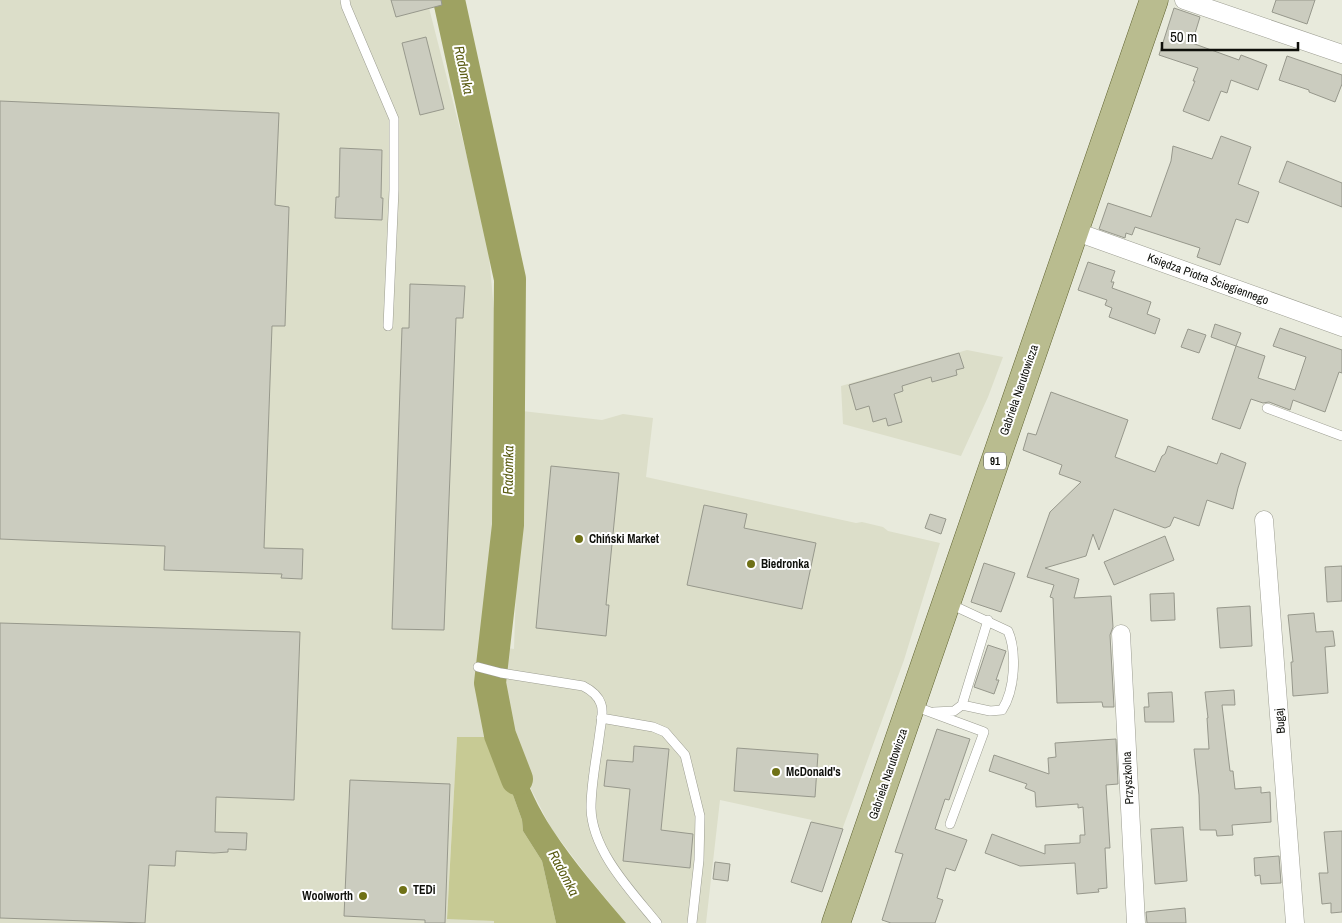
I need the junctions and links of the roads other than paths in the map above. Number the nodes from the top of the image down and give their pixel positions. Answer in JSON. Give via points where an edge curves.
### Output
{"nodes":[{"id":1,"x":345,"y":0,"type":"edge"},
{"id":2,"x":1154,"y":0,"type":"edge"},
{"id":3,"x":1184,"y":0,"type":"edge"},
{"id":4,"x":1342,"y":54,"type":"edge"},
{"id":5,"x":1074,"y":231,"type":"junction"},
{"id":6,"x":388,"y":326,"type":"dead end"},
{"id":7,"x":1342,"y":327,"type":"edge"},
{"id":8,"x":1267,"y":408,"type":"dead end"},
{"id":9,"x":1342,"y":436,"type":"edge"},
{"id":10,"x":1264,"y":520,"type":"dead end"},
{"id":11,"x":946,"y":603,"type":"junction"},
{"id":12,"x":988,"y":620,"type":"junction"},
{"id":13,"x":1121,"y":634,"type":"dead end"},
{"id":14,"x":478,"y":668,"type":"dead end"},
{"id":15,"x":962,"y":705,"type":"junction"},
{"id":16,"x":921,"y":709,"type":"junction"},
{"id":17,"x":601,"y":718,"type":"junction"},
{"id":18,"x":950,"y":824,"type":"dead end"},
{"id":19,"x":657,"y":923,"type":"edge"},
{"id":20,"x":692,"y":923,"type":"edge"},
{"id":21,"x":836,"y":923,"type":"edge"},
{"id":22,"x":1136,"y":923,"type":"edge"},
{"id":23,"x":1295,"y":923,"type":"edge"}],
"edges":[{"from":1,"to":6,"type":"lane","via":[[394,119]]},
{"from":2,"to":5,"type":"main road","name":"Gabriela Narutowicza","number":"91"},
{"from":3,"to":4,"type":"street"},
{"from":5,"to":7,"type":"street","name":"Księdza Piotra Ściegiennego"},
{"from":5,"to":11,"type":"main road","name":"Gabriela Narutowicza","number":"91"},
{"from":8,"to":9,"type":"lane"},
{"from":10,"to":23,"type":"street","name":"Bugaj"},
{"from":11,"to":12,"type":"lane"},
{"from":11,"to":16,"type":"main road","name":"Gabriela Narutowicza","number":"91"},
{"from":12,"to":15,"type":"lane"},
{"from":12,"to":15,"type":"lane","via":[[1008,631],[1012,641],[1012,683],[1007,702],[1002,710],[990,711]]},
{"from":13,"to":22,"type":"street","name":"Przyszkolna"},
{"from":14,"to":17,"type":"lane","via":[[583,686],[602,704]]},
{"from":15,"to":16,"type":"lane","via":[[954,711]]},
{"from":16,"to":18,"type":"lane","via":[[984,732]]},
{"from":16,"to":21,"type":"main road","name":"Gabriela Narutowicza","number":"91"},
{"from":17,"to":19,"type":"lane","via":[[591,809],[596,831],[612,867]]},
{"from":17,"to":20,"type":"lane","via":[[659,729],[672,738],[685,755],[700,816],[700,860]]}]}
